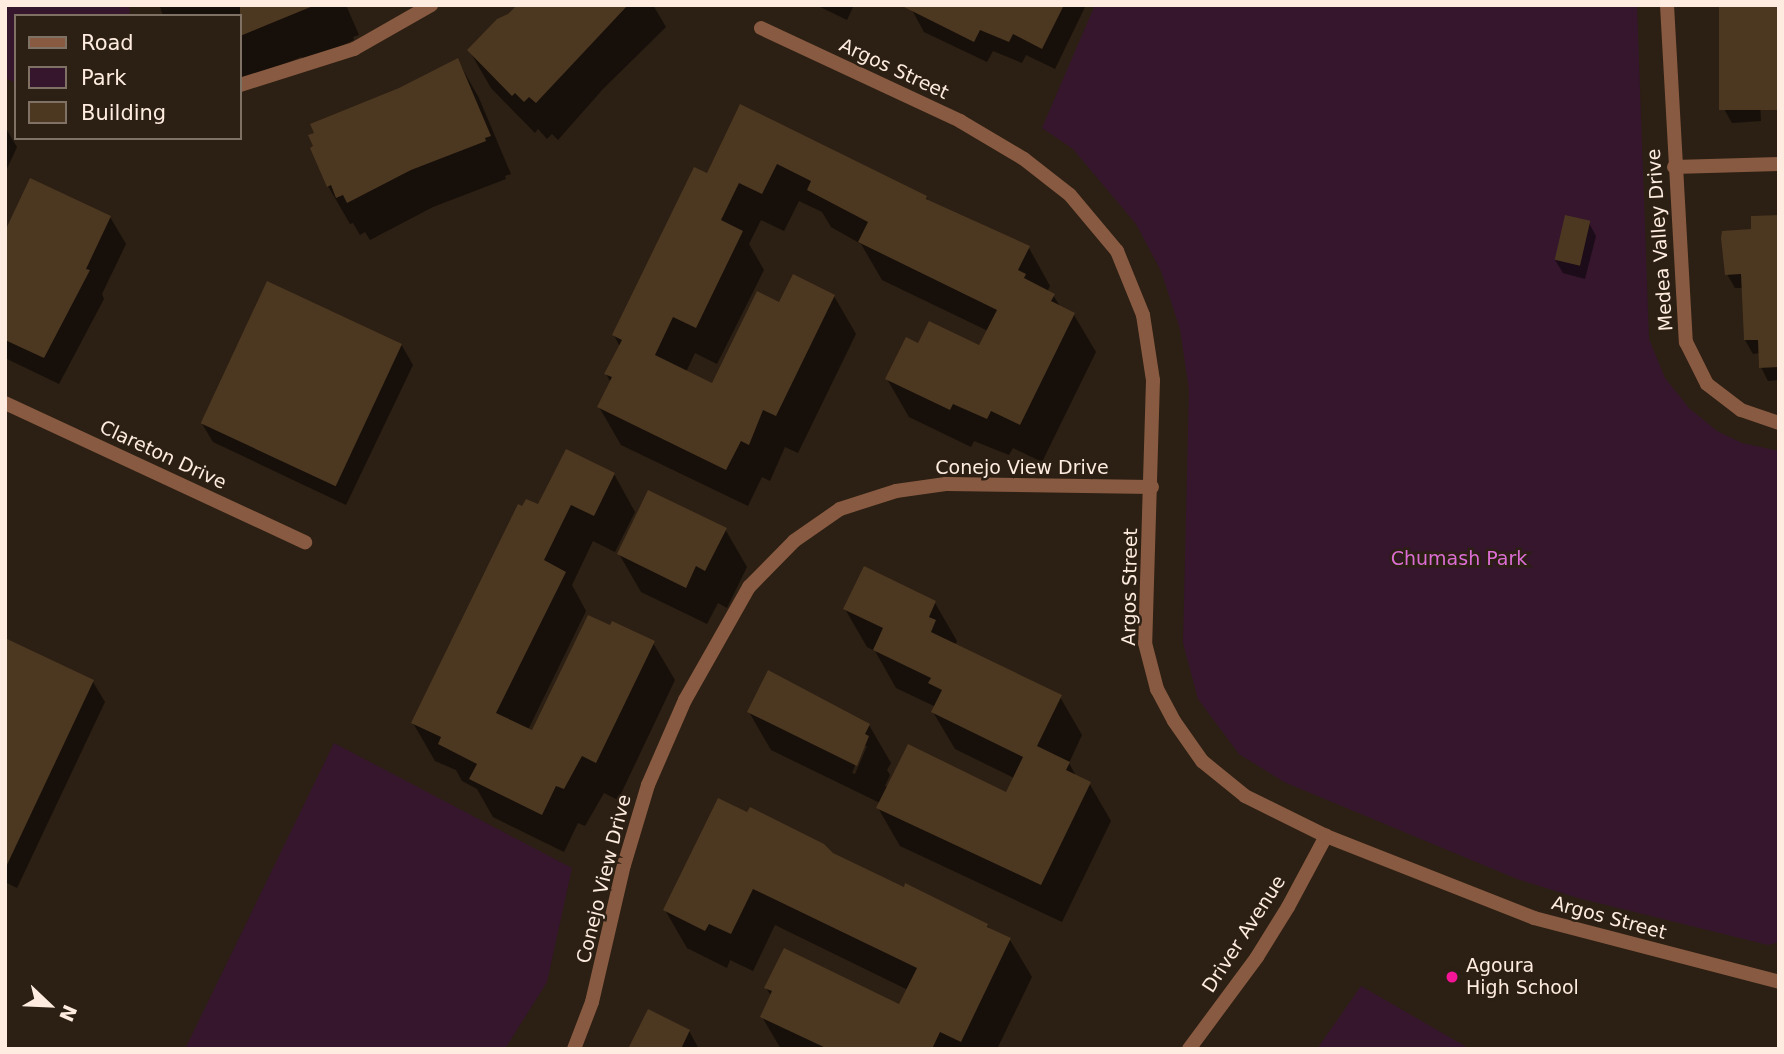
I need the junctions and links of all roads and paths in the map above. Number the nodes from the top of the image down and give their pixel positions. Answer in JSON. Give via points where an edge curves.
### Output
{"nodes":[{"id":1,"x":431,"y":5,"type":"edge"},
{"id":2,"x":1667,"y":5,"type":"edge"},
{"id":3,"x":761,"y":28,"type":"dead end"},
{"id":4,"x":242,"y":84,"type":"edge"},
{"id":5,"x":1779,"y":164,"type":"edge"},
{"id":6,"x":1674,"y":167,"type":"junction"},
{"id":7,"x":5,"y":403,"type":"edge"},
{"id":8,"x":1779,"y":423,"type":"edge"},
{"id":9,"x":1152,"y":487,"type":"junction"},
{"id":10,"x":305,"y":542,"type":"dead end"},
{"id":11,"x":1326,"y":836,"type":"junction"},
{"id":12,"x":1779,"y":982,"type":"edge"},
{"id":13,"x":574,"y":1049,"type":"edge"},
{"id":14,"x":1189,"y":1049,"type":"edge"}],
"edges":[{"from":1,"to":4,"type":"street","via":[[354,49]]},
{"from":2,"to":6,"type":"street","name":"Medea Valley Drive"},
{"from":3,"to":9,"type":"street","name":"Argos Street","via":[[960,121],[1024,159],[1070,195],[1117,251],[1143,315],[1153,380]]},
{"from":5,"to":6,"type":"street"},
{"from":6,"to":8,"type":"street","name":"Medea Valley Drive","via":[[1686,342],[1707,384],[1741,410]]},
{"from":7,"to":10,"type":"street","name":"Clareton Drive"},
{"from":9,"to":11,"type":"street","name":"Argos Street","via":[[1145,643],[1157,689],[1202,761],[1245,796]]},
{"from":9,"to":13,"type":"street","name":"Conejo View Drive","via":[[946,484],[896,491],[840,509],[794,541],[749,587],[685,700],[648,785],[592,1002]]},
{"from":11,"to":12,"type":"street","name":"Argos Street","via":[[1534,918]]},
{"from":11,"to":14,"type":"street","name":"Driver Avenue","via":[[1257,957]]}]}
